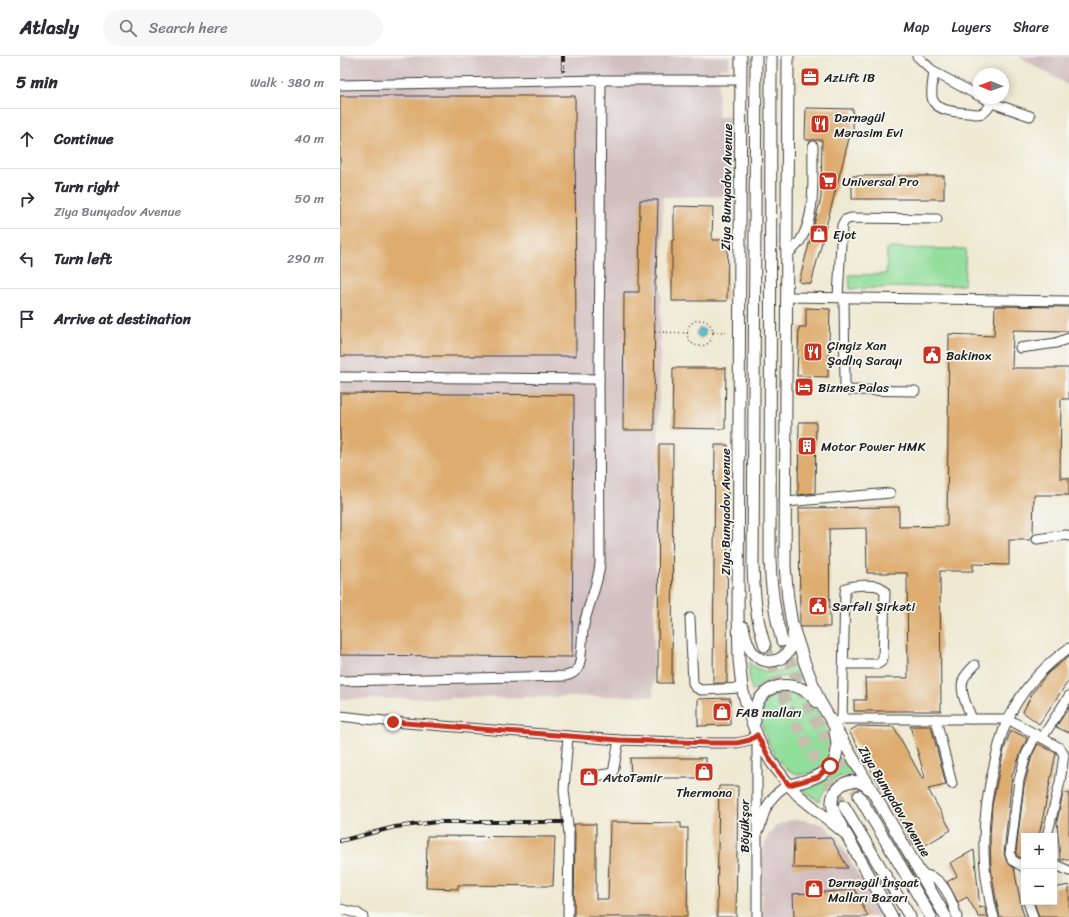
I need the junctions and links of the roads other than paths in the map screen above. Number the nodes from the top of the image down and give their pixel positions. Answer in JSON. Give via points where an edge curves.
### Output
{"nodes":[{"id":1,"x":742,"y":56,"type":"edge"},
{"id":2,"x":756,"y":56,"type":"edge"},
{"id":3,"x":771,"y":56,"type":"edge"},
{"id":4,"x":788,"y":56,"type":"edge"},
{"id":5,"x":917,"y":56,"type":"edge"},
{"id":6,"x":934,"y":72,"type":"junction"},
{"id":7,"x":601,"y":80,"type":"junction"},
{"id":8,"x":741,"y":80,"type":"junction"},
{"id":9,"x":340,"y":86,"type":"edge"},
{"id":10,"x":973,"y":93,"type":"edge"},
{"id":11,"x":991,"y":104,"type":"edge"},
{"id":12,"x":995,"y":104,"type":"edge"},
{"id":13,"x":1030,"y":116,"type":"dead end"},
{"id":14,"x":813,"y":146,"type":"dead end"},
{"id":15,"x":937,"y":220,"type":"dead end"},
{"id":16,"x":787,"y":255,"type":"junction"},
{"id":17,"x":787,"y":297,"type":"junction"},
{"id":18,"x":841,"y":298,"type":"junction"},
{"id":19,"x":1069,"y":301,"type":"edge"},
{"id":20,"x":1069,"y":338,"type":"edge"},
{"id":21,"x":1020,"y":348,"type":"dead end"},
{"id":22,"x":340,"y":377,"type":"edge"},
{"id":23,"x":599,"y":379,"type":"junction"},
{"id":24,"x":915,"y":391,"type":"dead end"},
{"id":25,"x":890,"y":493,"type":"dead end"},
{"id":26,"x":786,"y":502,"type":"junction"},
{"id":27,"x":1069,"y":536,"type":"edge"},
{"id":28,"x":1037,"y":539,"type":"dead end"},
{"id":29,"x":738,"y":613,"type":"junction"},
{"id":30,"x":690,"y":618,"type":"dead end"},
{"id":31,"x":792,"y":624,"type":"junction"},
{"id":32,"x":782,"y":641,"type":"tunnel mouth"},
{"id":33,"x":764,"y":646,"type":"tunnel mouth"},
{"id":34,"x":1069,"y":648,"type":"edge"},
{"id":35,"x":844,"y":664,"type":"junction"},
{"id":36,"x":975,"y":665,"type":"dead end"},
{"id":37,"x":340,"y":680,"type":"edge"},
{"id":38,"x":742,"y":688,"type":"junction"},
{"id":39,"x":1069,"y":696,"type":"edge"},
{"id":40,"x":340,"y":716,"type":"edge"},
{"id":41,"x":936,"y":719,"type":"junction"},
{"id":42,"x":972,"y":719,"type":"junction"},
{"id":43,"x":1008,"y":719,"type":"junction"},
{"id":44,"x":838,"y":722,"type":"junction"},
{"id":45,"x":757,"y":735,"type":"junction"},
{"id":46,"x":568,"y":736,"type":"junction"},
{"id":47,"x":1039,"y":736,"type":"junction"},
{"id":48,"x":619,"y":740,"type":"junction"},
{"id":49,"x":595,"y":776,"type":"dead end"},
{"id":50,"x":1065,"y":782,"type":"edge"},
{"id":51,"x":952,"y":784,"type":"dead end"},
{"id":52,"x":789,"y":785,"type":"junction"},
{"id":53,"x":859,"y":796,"type":"tunnel mouth"},
{"id":54,"x":878,"y":798,"type":"junction"},
{"id":55,"x":844,"y":806,"type":"tunnel mouth"},
{"id":56,"x":1048,"y":833,"type":"edge"},
{"id":57,"x":846,"y":834,"type":"junction"},
{"id":58,"x":756,"y":843,"type":"junction"},
{"id":59,"x":1021,"y":864,"type":"edge"},
{"id":60,"x":1057,"y":865,"type":"edge"},
{"id":61,"x":1069,"y":871,"type":"edge"},
{"id":62,"x":921,"y":874,"type":"junction"},
{"id":63,"x":1029,"y":905,"type":"edge"},
{"id":64,"x":340,"y":909,"type":"edge"},
{"id":65,"x":363,"y":917,"type":"edge"},
{"id":66,"x":568,"y":917,"type":"edge"},
{"id":67,"x":757,"y":917,"type":"edge"},
{"id":68,"x":892,"y":917,"type":"edge"},
{"id":69,"x":910,"y":917,"type":"edge"},
{"id":70,"x":931,"y":917,"type":"edge"},
{"id":71,"x":946,"y":917,"type":"edge"},
{"id":72,"x":957,"y":917,"type":"edge"},
{"id":73,"x":994,"y":917,"type":"edge"},
{"id":74,"x":1033,"y":917,"type":"edge"}],
"edges":[{"from":1,"to":8,"type":"main road","name":"Ziya Bunyadov Avenue"},
{"from":2,"to":33,"type":"main road","via":[[753,572],[754,595]]},
{"from":3,"to":32,"type":"main road","via":[[770,560],[771,592]]},
{"from":4,"to":16,"type":"main road","name":"Ziya Bunyadov Avenue"},
{"from":5,"to":6,"type":"street"},
{"from":6,"to":10,"type":"street"},
{"from":6,"to":11,"type":"street","via":[[931,96],[934,104],[940,109],[982,114]]},
{"from":7,"to":8,"type":"street"},
{"from":7,"to":9,"type":"street"},
{"from":7,"to":23,"type":"street"},
{"from":8,"to":29,"type":"main road","name":"Ziya Bunyadov Avenue"},
{"from":12,"to":13,"type":"street"},
{"from":14,"to":16,"type":"street","via":[[808,223],[800,242]]},
{"from":15,"to":18,"type":"street","via":[[845,220],[842,225]]},
{"from":16,"to":17,"type":"main road","name":"Ziya Bunyadov Avenue"},
{"from":17,"to":18,"type":"street"},
{"from":17,"to":26,"type":"main road","name":"Ziya Bunyadov Avenue"},
{"from":18,"to":19,"type":"street"},
{"from":18,"to":24,"type":"street","via":[[845,387],[850,390]]},
{"from":20,"to":21,"type":"street","via":[[1056,343]]},
{"from":22,"to":23,"type":"street"},
{"from":23,"to":37,"type":"street","via":[[600,569],[584,624],[577,670],[565,676]]},
{"from":25,"to":26,"type":"street"},
{"from":26,"to":31,"type":"main road","name":"Ziya Bunyadov Avenue","via":[[786,566]]},
{"from":27,"to":28,"type":"street"},
{"from":29,"to":31,"type":"main road","via":[[748,646],[766,661],[779,659],[789,652],[794,639]]},
{"from":29,"to":38,"type":"main road","name":"Ziya Bunyadov Avenue"},
{"from":30,"to":38,"type":"street","via":[[695,687],[701,690]]},
{"from":31,"to":44,"type":"main road","name":"Ziya Bunyadov Avenue","via":[[814,689]]},
{"from":34,"to":43,"type":"street","via":[[1045,668],[1026,690]]},
{"from":35,"to":35,"type":"street","via":[[846,588],[851,585],[878,586],[885,592],[883,658],[878,664]]},
{"from":35,"to":44,"type":"street"},
{"from":36,"to":42,"type":"street","via":[[964,678],[963,684]]},
{"from":38,"to":45,"type":"main road","name":"Ziya Bunyadov Avenue"},
{"from":39,"to":47,"type":"street"},
{"from":40,"to":46,"type":"street"},
{"from":41,"to":42,"type":"street"},
{"from":41,"to":44,"type":"street"},
{"from":41,"to":51,"type":"street"},
{"from":42,"to":43,"type":"street"},
{"from":43,"to":47,"type":"street"},
{"from":43,"to":73,"type":"street","via":[[990,778],[983,836],[984,865]]},
{"from":44,"to":45,"type":"main road","via":[[804,690],[789,686],[776,687],[764,692],[757,702]]},
{"from":44,"to":52,"type":"main road","via":[[834,761],[818,777]]},
{"from":44,"to":54,"type":"main road","name":"Ziya Bunyadov Avenue"},
{"from":45,"to":48,"type":"street","via":[[750,740],[737,743]]},
{"from":45,"to":52,"type":"main road","name":"Ziya Bunyadov Avenue","via":[[772,763]]},
{"from":45,"to":58,"type":"street","name":"Böyükşor"},
{"from":46,"to":48,"type":"street"},
{"from":46,"to":66,"type":"street","via":[[564,790],[570,835]]},
{"from":47,"to":50,"type":"street","via":[[1060,748],[1064,755]]},
{"from":47,"to":59,"type":"street","via":[[1026,755],[1019,780],[1010,854],[1012,860]]},
{"from":48,"to":49,"type":"street","via":[[614,773]]},
{"from":50,"to":56,"type":"street"},
{"from":52,"to":57,"type":"main road","name":"Ziya Bunyadov Avenue"},
{"from":52,"to":58,"type":"street","via":[[776,792],[768,803]]},
{"from":53,"to":70,"type":"main road"},
{"from":54,"to":57,"type":"main road","via":[[862,782],[850,781],[840,787],[835,793],[832,805]]},
{"from":54,"to":62,"type":"main road","name":"Ziya Bunyadov Avenue"},
{"from":55,"to":69,"type":"main road"},
{"from":57,"to":68,"type":"main road","name":"Ziya Bunyadov Avenue"},
{"from":58,"to":67,"type":"street","name":"Böyükşor"},
{"from":60,"to":61,"type":"street"},
{"from":62,"to":71,"type":"main road","name":"Ziya Bunyadov Avenue"},
{"from":62,"to":72,"type":"street","via":[[937,880],[954,906]]},
{"from":63,"to":74,"type":"street"},
{"from":64,"to":65,"type":"street"}]}
